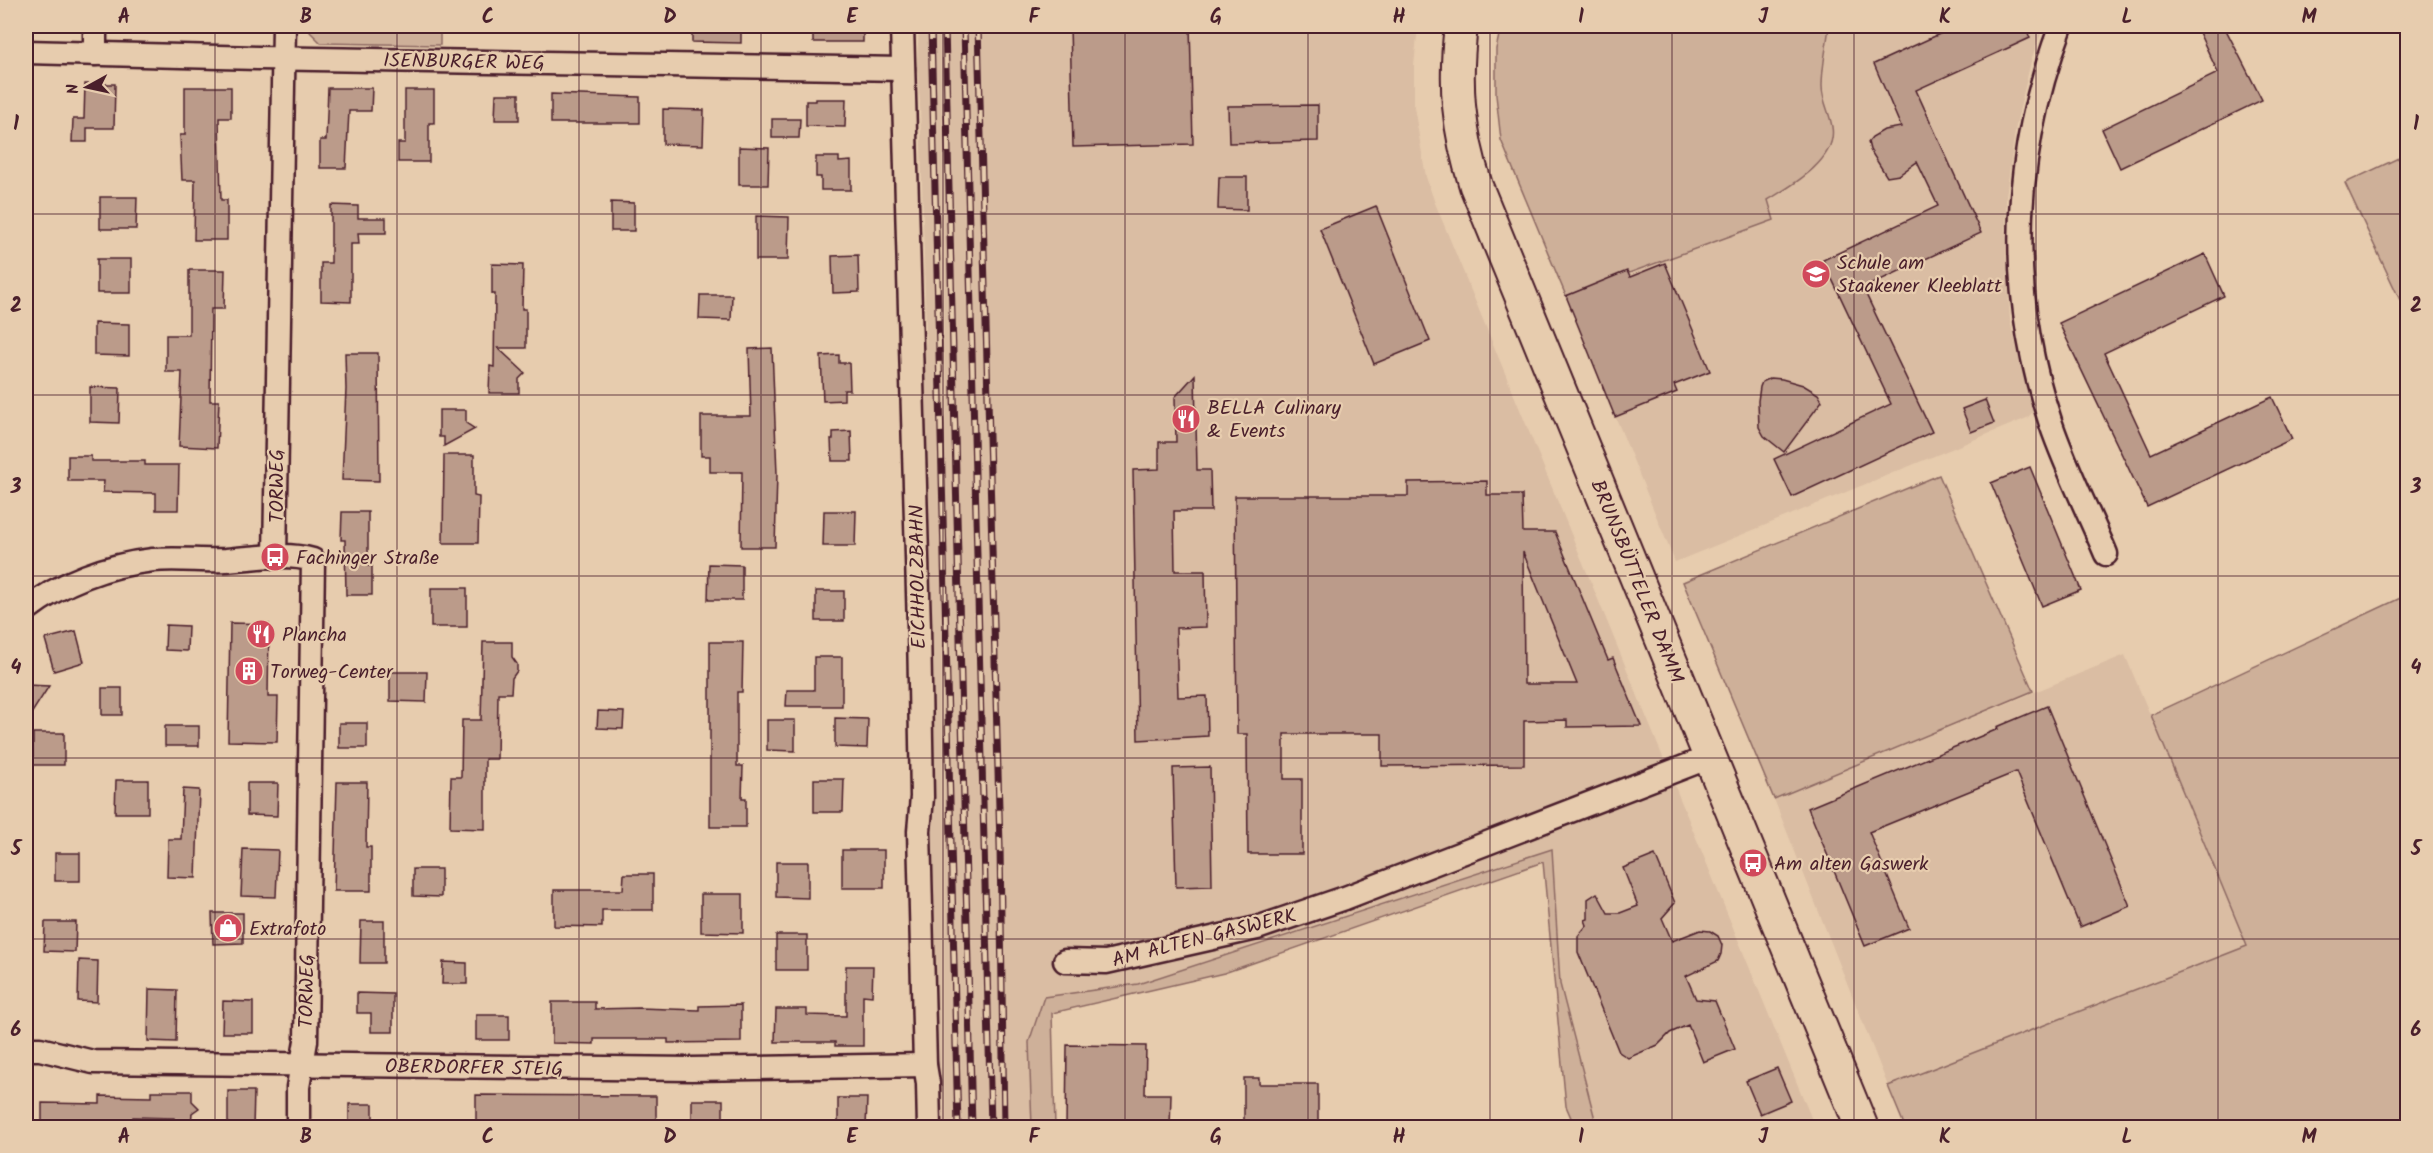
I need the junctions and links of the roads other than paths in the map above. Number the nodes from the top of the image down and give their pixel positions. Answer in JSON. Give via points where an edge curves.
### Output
{"nodes":[{"id":1,"x":95,"y":26,"type":"edge"},
{"id":2,"x":284,"y":26,"type":"edge"},
{"id":3,"x":902,"y":26,"type":"edge"},
{"id":4,"x":1461,"y":26,"type":"edge"},
{"id":5,"x":2061,"y":26,"type":"edge"},
{"id":6,"x":26,"y":52,"type":"edge"},
{"id":7,"x":95,"y":54,"type":"junction"},
{"id":8,"x":284,"y":58,"type":"junction"},
{"id":9,"x":903,"y":69,"type":"junction"},
{"id":10,"x":2106,"y":554,"type":"dead end"},
{"id":11,"x":275,"y":557,"type":"junction"},
{"id":12,"x":26,"y":608,"type":"edge"},
{"id":13,"x":1710,"y":757,"type":"junction"},
{"id":14,"x":1065,"y":961,"type":"dead end"},
{"id":15,"x":26,"y":1049,"type":"edge"},
{"id":16,"x":302,"y":1064,"type":"junction"},
{"id":17,"x":925,"y":1065,"type":"junction"},
{"id":18,"x":298,"y":1128,"type":"edge"},
{"id":19,"x":929,"y":1128,"type":"edge"},
{"id":20,"x":1862,"y":1128,"type":"edge"}],
"edges":[{"from":1,"to":7,"type":"street"},
{"from":2,"to":8,"type":"street","name":"TORWEG"},
{"from":3,"to":9,"type":"street","name":"EICHHOLZBAHN"},
{"from":4,"to":13,"type":"main road","name":"BRUNSBÜTTELER DAMM","via":[[1457,93],[1461,131],[1476,186]]},
{"from":5,"to":10,"type":"street","via":[[2041,85],[2024,166],[2021,274],[2026,329],[2043,398]]},
{"from":6,"to":7,"type":"street","name":"ISENBURGER WEG"},
{"from":7,"to":8,"type":"street","name":"ISENBURGER WEG"},
{"from":8,"to":9,"type":"street","name":"ISENBURGER WEG"},
{"from":8,"to":11,"type":"street","name":"TORWEG"},
{"from":9,"to":17,"type":"street","name":"EICHHOLZBAHN","via":[[919,628]]},
{"from":11,"to":12,"type":"street","via":[[153,560],[110,568],[64,585]]},
{"from":11,"to":16,"type":"street","name":"TORWEG","via":[[313,560],[306,1041]]},
{"from":13,"to":14,"type":"street","name":"AM ALTEN GASWERK","via":[[1345,898],[1257,928],[1106,962]]},
{"from":13,"to":20,"type":"main road","name":"BRUNSBÜTTELER DAMM"},
{"from":15,"to":16,"type":"street","name":"OBERDORFER STEIG","via":[[89,1062]]},
{"from":16,"to":17,"type":"street","name":"OBERDORFER STEIG","via":[[691,1069]]},
{"from":16,"to":18,"type":"street","name":"TORWEG"},
{"from":17,"to":19,"type":"street","name":"EICHHOLZBAHN"}]}
